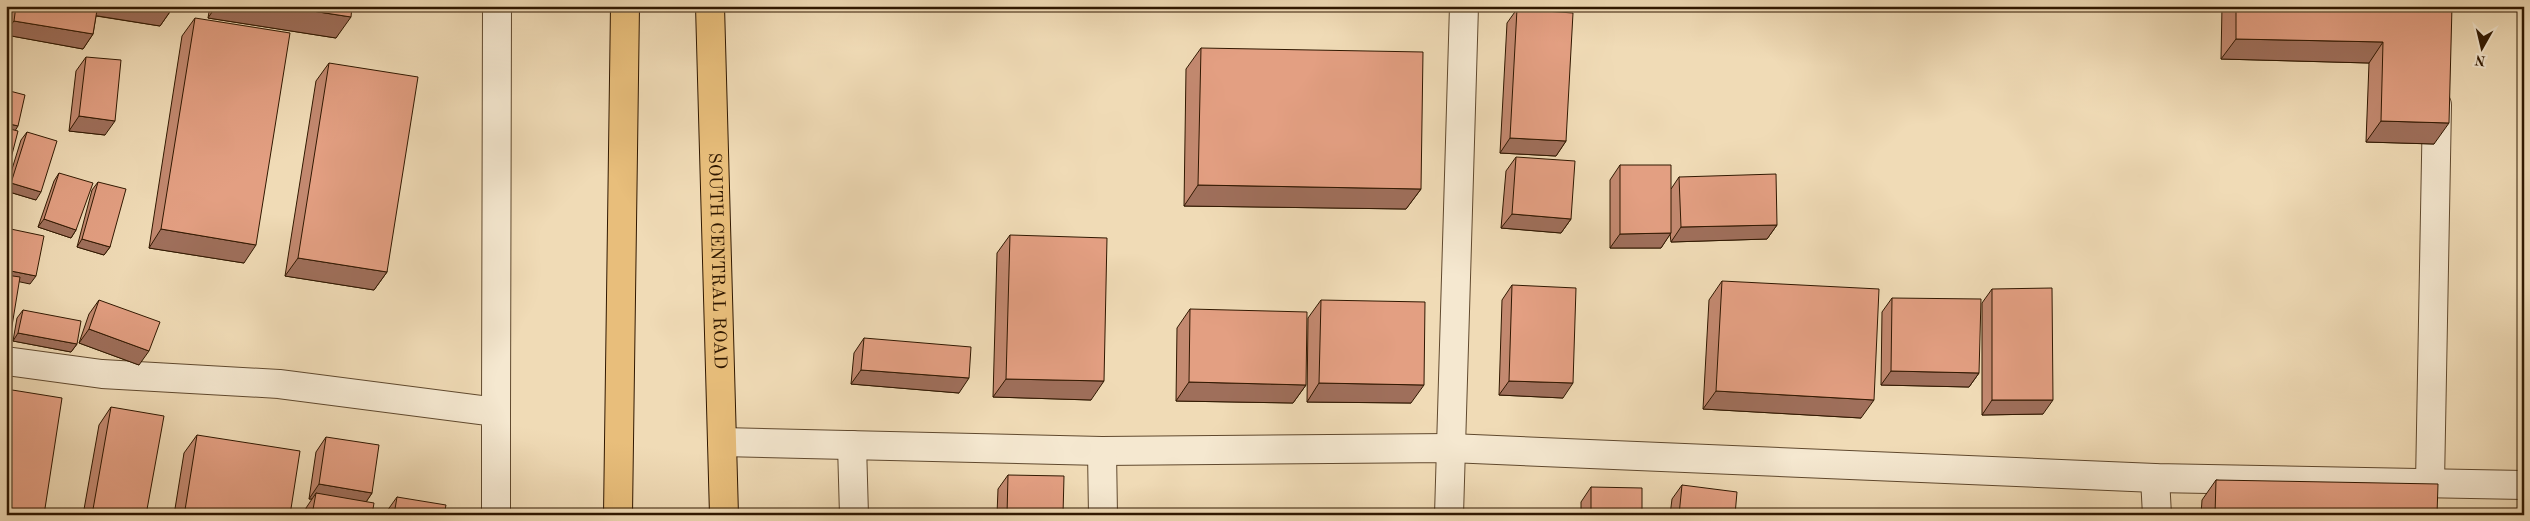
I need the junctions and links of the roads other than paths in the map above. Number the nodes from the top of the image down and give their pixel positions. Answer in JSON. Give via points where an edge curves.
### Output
{"nodes":[{"id":1,"x":497,"y":6,"type":"edge"},
{"id":2,"x":625,"y":6,"type":"edge"},
{"id":3,"x":710,"y":6,"type":"edge"},
{"id":4,"x":1464,"y":6,"type":"edge"},
{"id":5,"x":2437,"y":76,"type":"edge"},
{"id":6,"x":6,"y":361,"type":"edge"},
{"id":7,"x":496,"y":412,"type":"junction"},
{"id":8,"x":722,"y":442,"type":"junction"},
{"id":9,"x":852,"y":445,"type":"junction"},
{"id":10,"x":1450,"y":448,"type":"junction"},
{"id":11,"x":1102,"y":451,"type":"junction"},
{"id":12,"x":2155,"y":478,"type":"junction"},
{"id":13,"x":2430,"y":483,"type":"junction"},
{"id":14,"x":2524,"y":485,"type":"edge"},
{"id":15,"x":496,"y":515,"type":"edge"},
{"id":16,"x":618,"y":515,"type":"edge"},
{"id":17,"x":724,"y":515,"type":"edge"},
{"id":18,"x":854,"y":515,"type":"edge"},
{"id":19,"x":1103,"y":515,"type":"edge"},
{"id":20,"x":1449,"y":515,"type":"edge"},
{"id":21,"x":2157,"y":515,"type":"edge"}],
"edges":[{"from":1,"to":7,"type":"street"},
{"from":2,"to":16,"type":"main road"},
{"from":3,"to":8,"type":"main road","name":"SOUTH CENTRAL ROAD"},
{"from":4,"to":10,"type":"street"},
{"from":5,"to":13,"type":"street"},
{"from":6,"to":7,"type":"street","via":[[102,374],[279,384]]},
{"from":7,"to":15,"type":"street"},
{"from":8,"to":9,"type":"street"},
{"from":8,"to":17,"type":"main road","name":"SOUTH CENTRAL ROAD"},
{"from":9,"to":11,"type":"street"},
{"from":9,"to":18,"type":"street"},
{"from":10,"to":11,"type":"street"},
{"from":10,"to":12,"type":"street"},
{"from":10,"to":20,"type":"street"},
{"from":11,"to":19,"type":"street"},
{"from":12,"to":13,"type":"street"},
{"from":12,"to":21,"type":"street"},
{"from":13,"to":14,"type":"street"}]}
